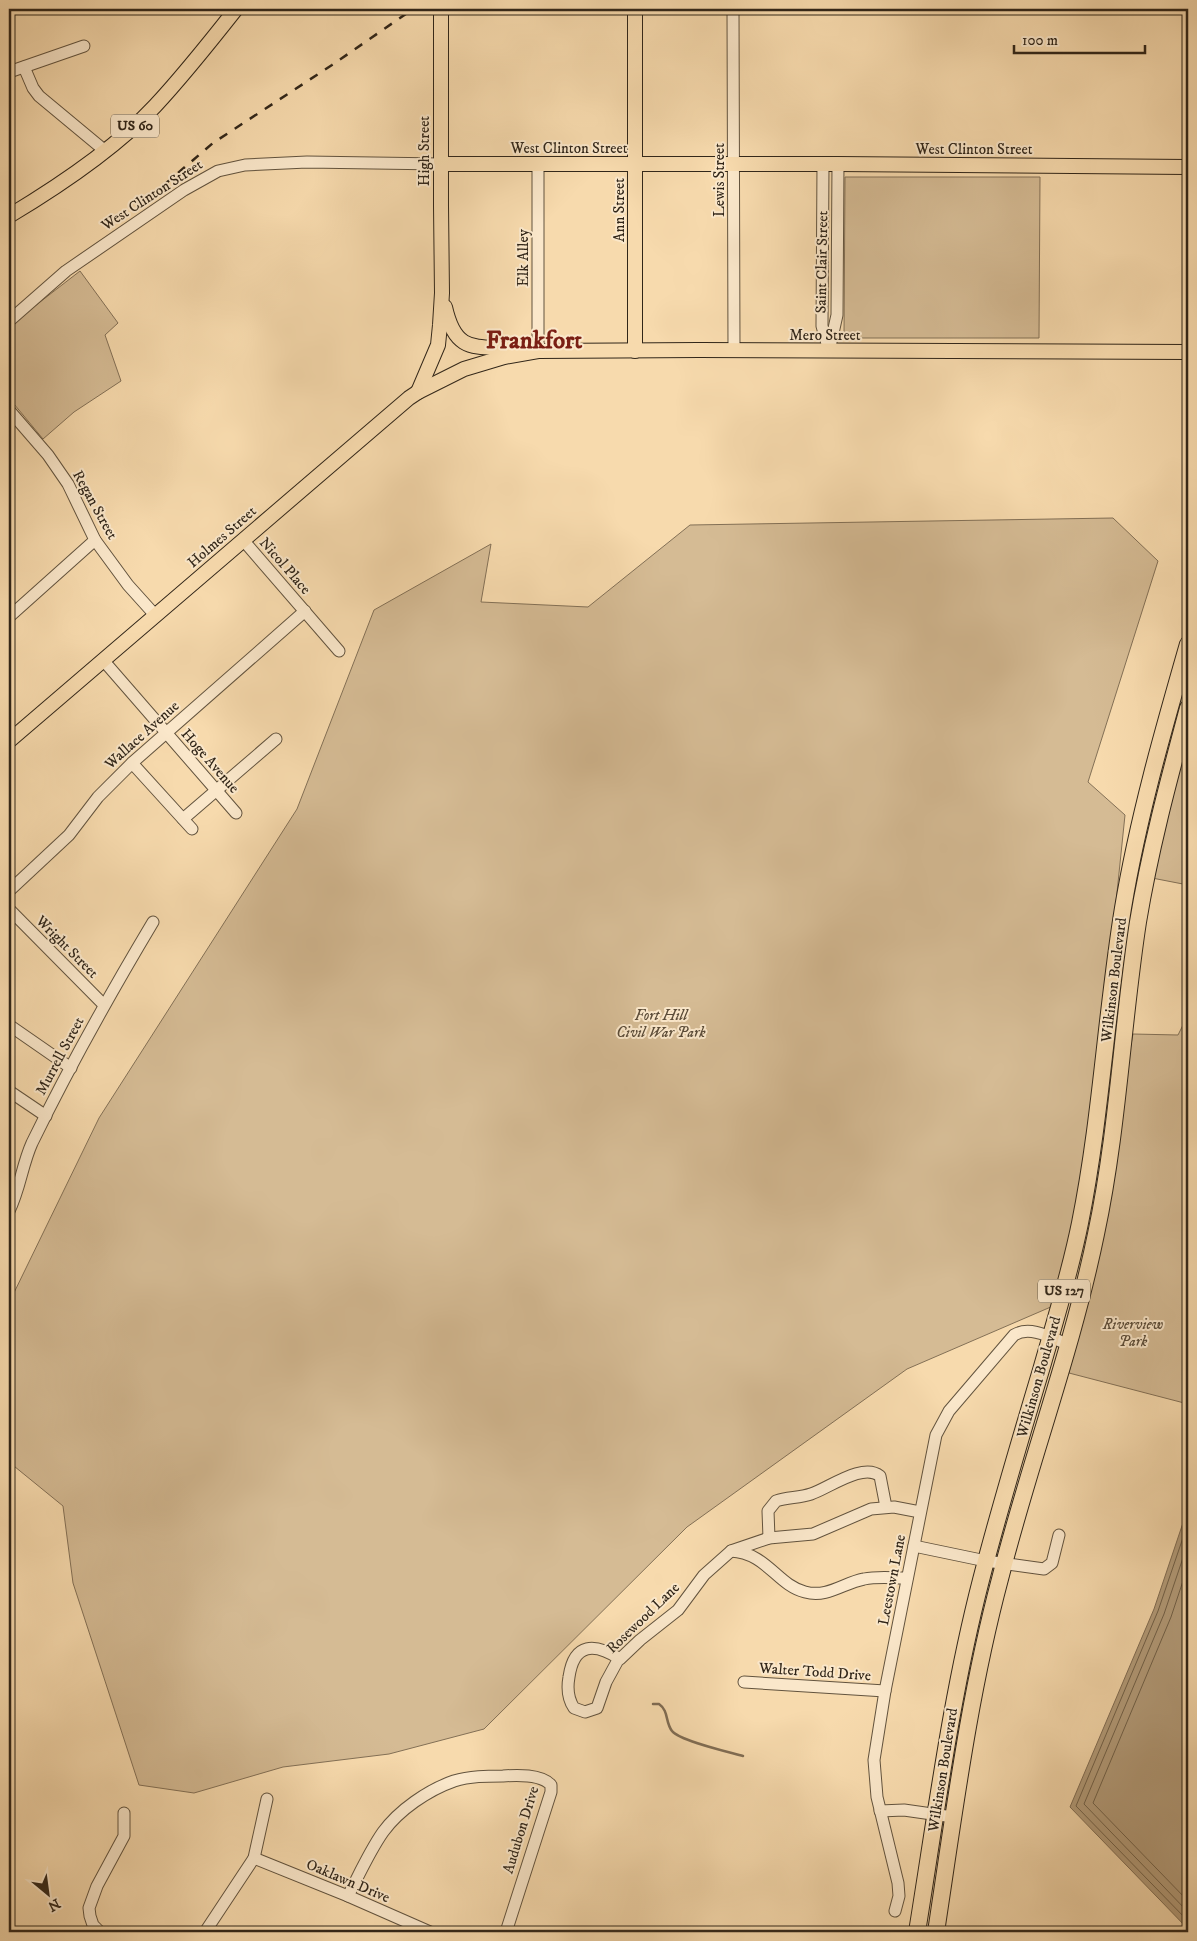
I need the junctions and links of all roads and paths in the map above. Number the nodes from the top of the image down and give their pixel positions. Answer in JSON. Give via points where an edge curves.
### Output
{"nodes":[{"id":1,"x":236,"y":9,"type":"edge"},
{"id":2,"x":442,"y":9,"type":"edge"},
{"id":3,"x":635,"y":9,"type":"edge"},
{"id":4,"x":733,"y":9,"type":"edge"},
{"id":5,"x":84,"y":46,"type":"dead end"},
{"id":6,"x":24,"y":67,"type":"junction"},
{"id":7,"x":9,"y":72,"type":"edge"},
{"id":8,"x":104,"y":150,"type":"junction"},
{"id":9,"x":440,"y":164,"type":"junction"},
{"id":10,"x":538,"y":164,"type":"junction"},
{"id":11,"x":636,"y":164,"type":"junction"},
{"id":12,"x":734,"y":164,"type":"junction"},
{"id":13,"x":823,"y":164,"type":"junction"},
{"id":14,"x":838,"y":164,"type":"junction"},
{"id":15,"x":1183,"y":167,"type":"edge"},
{"id":16,"x":9,"y":216,"type":"edge"},
{"id":17,"x":442,"y":293,"type":"junction"},
{"id":18,"x":9,"y":321,"type":"edge"},
{"id":19,"x":734,"y":350,"type":"junction"},
{"id":20,"x":538,"y":351,"type":"junction"},
{"id":21,"x":635,"y":351,"type":"junction"},
{"id":22,"x":829,"y":351,"type":"junction"},
{"id":23,"x":1188,"y":352,"type":"edge"},
{"id":24,"x":464,"y":369,"type":"joint"},
{"id":25,"x":418,"y":392,"type":"junction"},
{"id":26,"x":9,"y":410,"type":"edge"},
{"id":27,"x":95,"y":540,"type":"junction"},
{"id":28,"x":243,"y":540,"type":"junction"},
{"id":29,"x":305,"y":611,"type":"junction"},
{"id":30,"x":155,"y":615,"type":"junction"},
{"id":31,"x":9,"y":617,"type":"edge"},
{"id":32,"x":1188,"y":644,"type":"edge"},
{"id":33,"x":339,"y":651,"type":"dead end"},
{"id":34,"x":103,"y":660,"type":"junction"},
{"id":35,"x":1188,"y":708,"type":"edge"},
{"id":36,"x":166,"y":733,"type":"junction"},
{"id":37,"x":276,"y":739,"type":"dead end"},
{"id":38,"x":9,"y":741,"type":"edge"},
{"id":39,"x":132,"y":763,"type":"junction"},
{"id":40,"x":216,"y":790,"type":"junction"},
{"id":41,"x":236,"y":814,"type":"dead end"},
{"id":42,"x":183,"y":819,"type":"junction"},
{"id":43,"x":192,"y":829,"type":"dead end"},
{"id":44,"x":9,"y":891,"type":"edge"},
{"id":45,"x":9,"y":909,"type":"edge"},
{"id":46,"x":153,"y":922,"type":"dead end"},
{"id":47,"x":104,"y":1005,"type":"junction"},
{"id":48,"x":9,"y":1025,"type":"edge"},
{"id":49,"x":71,"y":1068,"type":"junction"},
{"id":50,"x":9,"y":1091,"type":"edge"},
{"id":51,"x":46,"y":1116,"type":"junction"},
{"id":52,"x":9,"y":1211,"type":"edge"},
{"id":53,"x":1050,"y":1337,"type":"junction"},
{"id":54,"x":1067,"y":1344,"type":"junction"},
{"id":55,"x":886,"y":1507,"type":"junction"},
{"id":56,"x":920,"y":1512,"type":"junction"},
{"id":57,"x":1058,"y":1536,"type":"dead end"},
{"id":58,"x":769,"y":1538,"type":"junction"},
{"id":59,"x":754,"y":1543,"type":"junction"},
{"id":60,"x":914,"y":1546,"type":"junction"},
{"id":61,"x":731,"y":1551,"type":"junction"},
{"id":62,"x":751,"y":1556,"type":"junction"},
{"id":63,"x":986,"y":1561,"type":"junction"},
{"id":64,"x":1004,"y":1563,"type":"junction"},
{"id":65,"x":907,"y":1578,"type":"junction"},
{"id":66,"x":620,"y":1659,"type":"junction"},
{"id":67,"x":744,"y":1682,"type":"dead end"},
{"id":68,"x":885,"y":1691,"type":"junction"},
{"id":69,"x":267,"y":1799,"type":"dead end"},
{"id":70,"x":880,"y":1811,"type":"junction"},
{"id":71,"x":124,"y":1813,"type":"dead end"},
{"id":72,"x":936,"y":1814,"type":"junction"},
{"id":73,"x":953,"y":1817,"type":"junction"},
{"id":74,"x":254,"y":1858,"type":"junction"},
{"id":75,"x":348,"y":1896,"type":"junction"},
{"id":76,"x":895,"y":1911,"type":"dead end"},
{"id":77,"x":100,"y":1932,"type":"edge"},
{"id":78,"x":205,"y":1932,"type":"edge"},
{"id":79,"x":430,"y":1932,"type":"edge"},
{"id":80,"x":506,"y":1932,"type":"edge"},
{"id":81,"x":917,"y":1932,"type":"edge"},
{"id":82,"x":936,"y":1932,"type":"edge"}],
"edges":[{"from":1,"to":8,"type":"main road","number":"US 60","via":[[155,106]]},
{"from":2,"to":9,"type":"main road","name":"High Street"},
{"from":3,"to":11,"type":"main road","name":"Ann Street"},
{"from":4,"to":12,"type":"street","name":"Lewis Street"},
{"from":5,"to":6,"type":"street"},
{"from":6,"to":7,"type":"street"},
{"from":6,"to":8,"type":"street","via":[[39,96]]},
{"from":8,"to":16,"type":"main road","number":"US 60"},
{"from":9,"to":10,"type":"main road","name":"West Clinton Street"},
{"from":9,"to":17,"type":"main road","name":"High Street"},
{"from":9,"to":18,"type":"street","name":"West Clinton Street","via":[[307,162],[245,165],[218,171],[184,190],[66,271]]},
{"from":10,"to":11,"type":"main road","name":"West Clinton Street"},
{"from":10,"to":20,"type":"street","name":"Elk Alley"},
{"from":11,"to":12,"type":"main road","name":"West Clinton Street"},
{"from":11,"to":21,"type":"main road","name":"Ann Street"},
{"from":12,"to":13,"type":"main road","name":"West Clinton Street"},
{"from":12,"to":19,"type":"street","name":"Lewis Street"},
{"from":13,"to":14,"type":"main road","name":"West Clinton Street"},
{"from":13,"to":22,"type":"street","name":"Saint Clair Street","via":[[822,326]]},
{"from":14,"to":15,"type":"main road","name":"West Clinton Street"},
{"from":14,"to":22,"type":"street","name":"Saint Clair Street","via":[[837,306]]},
{"from":17,"to":20,"type":"main road","name":"High Street","via":[[451,328],[463,342],[474,346]]},
{"from":17,"to":25,"type":"main road","name":"High Street","via":[[438,345]]},
{"from":19,"to":21,"type":"main road","name":"Mero Street"},
{"from":19,"to":22,"type":"main road","name":"Mero Street"},
{"from":20,"to":21,"type":"main road","name":"Mero Street"},
{"from":20,"to":24,"type":"main road","name":"Mero Street"},
{"from":22,"to":23,"type":"main road","name":"Mero Street"},
{"from":24,"to":25,"type":"main road","name":"Holmes Street"},
{"from":25,"to":28,"type":"main road","name":"Holmes Street"},
{"from":26,"to":27,"type":"street","name":"Regan Street","via":[[46,452],[68,484]]},
{"from":27,"to":30,"type":"street","name":"Regan Street","via":[[122,578]]},
{"from":27,"to":31,"type":"street"},
{"from":28,"to":29,"type":"street","name":"Nicol Place"},
{"from":28,"to":30,"type":"main road","name":"Holmes Street"},
{"from":29,"to":33,"type":"street","name":"Nicol Place"},
{"from":29,"to":36,"type":"street","name":"Wallace Avenue"},
{"from":30,"to":34,"type":"main road","name":"Holmes Street"},
{"from":32,"to":53,"type":"highway","name":"Wilkinson Boulevard","number":"US 127","via":[[1154,766],[1132,862],[1115,962],[1085,1194]]},
{"from":34,"to":36,"type":"street","name":"Hoge Avenue"},
{"from":34,"to":38,"type":"main road","name":"Holmes Street"},
{"from":35,"to":54,"type":"highway","name":"Wilkinson Boulevard","number":"US 127","via":[[1147,873],[1131,972],[1104,1190],[1090,1261]]},
{"from":36,"to":39,"type":"street","name":"Wallace Avenue"},
{"from":36,"to":40,"type":"street","name":"Hoge Avenue"},
{"from":37,"to":40,"type":"street"},
{"from":39,"to":42,"type":"street"},
{"from":39,"to":44,"type":"street","name":"Wallace Avenue","via":[[98,796],[69,835]]},
{"from":40,"to":41,"type":"street","name":"Hoge Avenue"},
{"from":40,"to":42,"type":"street"},
{"from":42,"to":43,"type":"street"},
{"from":45,"to":47,"type":"street","name":"Wright Street"},
{"from":46,"to":47,"type":"street","name":"Murrell Street"},
{"from":47,"to":49,"type":"street","name":"Murrell Street"},
{"from":48,"to":49,"type":"street"},
{"from":49,"to":51,"type":"street","name":"Murrell Street"},
{"from":50,"to":51,"type":"street"},
{"from":51,"to":52,"type":"street","name":"Murrell Street","via":[[27,1155]]},
{"from":53,"to":54,"type":"street","name":"Leestown Lane"},
{"from":53,"to":56,"type":"street","name":"Leestown Lane","via":[[1032,1331],[1014,1335],[949,1411],[936,1435]]},
{"from":53,"to":63,"type":"highway","name":"Wilkinson Boulevard","number":"US 127"},
{"from":54,"to":64,"type":"highway","name":"Wilkinson Boulevard","number":"US 127"},
{"from":55,"to":56,"type":"street","name":"Rosewood Lane"},
{"from":55,"to":58,"type":"street","name":"Rosewood Lane","via":[[813,1534]]},
{"from":55,"to":58,"type":"street","via":[[880,1476],[870,1471],[859,1473],[813,1493],[776,1501],[768,1511]]},
{"from":56,"to":60,"type":"street","name":"Leestown Lane"},
{"from":57,"to":64,"type":"street","via":[[1054,1560],[1048,1568]]},
{"from":58,"to":59,"type":"street","name":"Rosewood Lane"},
{"from":59,"to":61,"type":"street","name":"Rosewood Lane"},
{"from":59,"to":62,"type":"street"},
{"from":60,"to":63,"type":"street"},
{"from":60,"to":65,"type":"street","name":"Leestown Lane"},
{"from":61,"to":62,"type":"street"},
{"from":61,"to":66,"type":"street","name":"Rosewood Lane","via":[[704,1574],[678,1610]]},
{"from":62,"to":65,"type":"street","via":[[791,1586],[806,1592],[824,1593],[864,1579]]},
{"from":63,"to":64,"type":"street"},
{"from":63,"to":72,"type":"highway","name":"Wilkinson Boulevard","number":"US 127","via":[[958,1683]]},
{"from":64,"to":73,"type":"highway","name":"Wilkinson Boulevard","number":"US 127","via":[[976,1678]]},
{"from":65,"to":68,"type":"street","name":"Leestown Lane"},
{"from":66,"to":66,"type":"street","name":"Rosewood Lane","via":[[595,1710],[585,1712],[572,1705],[568,1687],[572,1664],[580,1653],[593,1648],[605,1650]]},
{"from":67,"to":68,"type":"street","name":"Walter Todd Drive"},
{"from":68,"to":70,"type":"street","name":"Leestown Lane","via":[[874,1760]]},
{"from":69,"to":74,"type":"street"},
{"from":70,"to":72,"type":"street"},
{"from":70,"to":76,"type":"street","name":"Leestown Lane","via":[[898,1884]]},
{"from":71,"to":77,"type":"street","via":[[124,1836],[89,1908],[93,1925]]},
{"from":72,"to":73,"type":"street"},
{"from":72,"to":81,"type":"highway","name":"Wilkinson Boulevard","number":"US 127"},
{"from":73,"to":82,"type":"highway","name":"Wilkinson Boulevard","number":"US 127"},
{"from":74,"to":75,"type":"street","name":"Oaklawn Drive"},
{"from":74,"to":78,"type":"street"},
{"from":75,"to":79,"type":"street","name":"Oaklawn Drive"},
{"from":75,"to":80,"type":"street","name":"Audubon Drive","via":[[384,1830],[404,1809],[430,1792],[454,1781],[477,1776],[536,1778],[547,1781],[551,1792]]}]}
